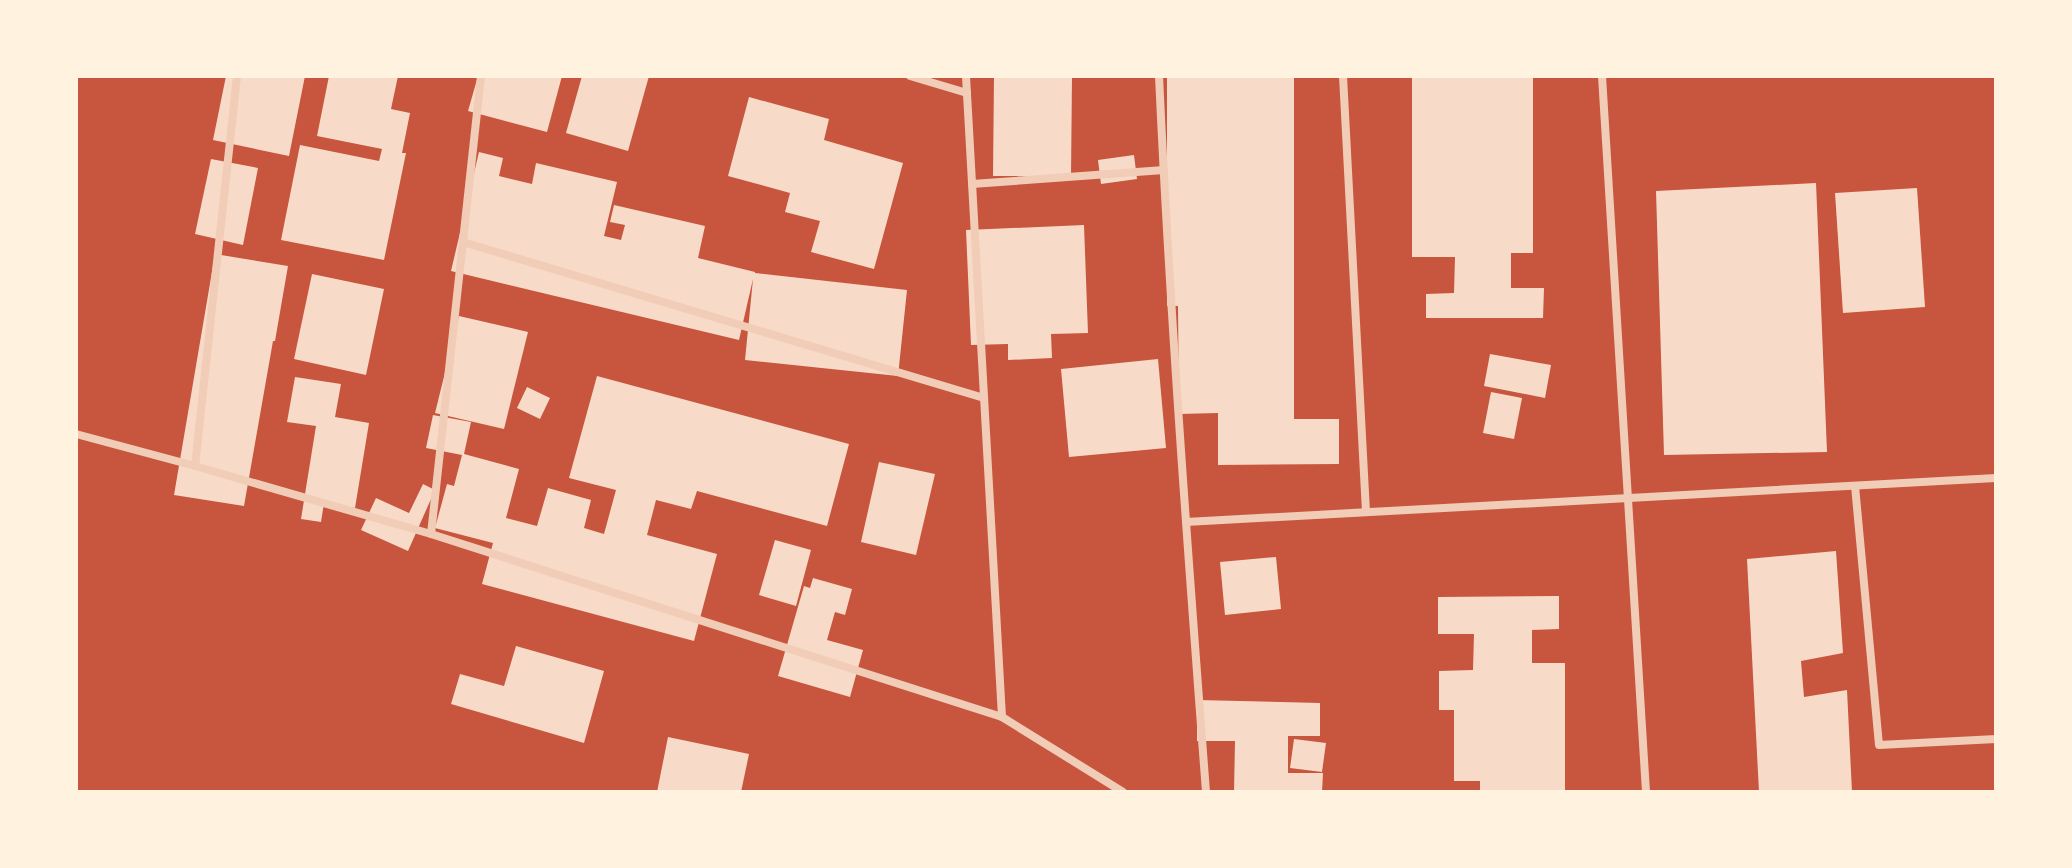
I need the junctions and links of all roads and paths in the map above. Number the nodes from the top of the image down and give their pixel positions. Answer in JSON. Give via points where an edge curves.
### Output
{"nodes":[{"id":1,"x":237,"y":76,"type":"edge"},
{"id":2,"x":481,"y":76,"type":"edge"},
{"id":3,"x":910,"y":76,"type":"edge"},
{"id":4,"x":966,"y":76,"type":"edge"},
{"id":5,"x":1159,"y":76,"type":"edge"},
{"id":6,"x":1343,"y":76,"type":"edge"},
{"id":7,"x":1602,"y":76,"type":"edge"},
{"id":8,"x":967,"y":93,"type":"junction"},
{"id":9,"x":1164,"y":170,"type":"junction"},
{"id":10,"x":972,"y":184,"type":"junction"},
{"id":11,"x":463,"y":242,"type":"junction"},
{"id":12,"x":984,"y":398,"type":"junction"},
{"id":13,"x":76,"y":434,"type":"edge"},
{"id":14,"x":195,"y":466,"type":"junction"},
{"id":15,"x":1996,"y":478,"type":"edge"},
{"id":16,"x":1855,"y":486,"type":"junction"},
{"id":17,"x":1629,"y":498,"type":"junction"},
{"id":18,"x":1366,"y":512,"type":"junction"},
{"id":19,"x":1186,"y":522,"type":"junction"},
{"id":20,"x":431,"y":534,"type":"junction"},
{"id":21,"x":1002,"y":717,"type":"junction"},
{"id":22,"x":1996,"y":739,"type":"edge"},
{"id":23,"x":1123,"y":792,"type":"edge"},
{"id":24,"x":1206,"y":792,"type":"edge"},
{"id":25,"x":1646,"y":792,"type":"edge"}],
"edges":[{"from":1,"to":14,"type":"street"},
{"from":2,"to":11,"type":"street"},
{"from":3,"to":8,"type":"street"},
{"from":4,"to":8,"type":"street"},
{"from":5,"to":9,"type":"street"},
{"from":6,"to":18,"type":"street"},
{"from":7,"to":17,"type":"street"},
{"from":8,"to":10,"type":"street"},
{"from":9,"to":10,"type":"street"},
{"from":9,"to":19,"type":"street"},
{"from":10,"to":12,"type":"street"},
{"from":11,"to":12,"type":"street"},
{"from":11,"to":20,"type":"street"},
{"from":12,"to":21,"type":"street"},
{"from":13,"to":14,"type":"street"},
{"from":14,"to":20,"type":"street"},
{"from":15,"to":16,"type":"street"},
{"from":16,"to":17,"type":"street"},
{"from":16,"to":22,"type":"street","via":[[1879,745]]},
{"from":17,"to":18,"type":"street"},
{"from":17,"to":25,"type":"street"},
{"from":18,"to":19,"type":"street"},
{"from":19,"to":24,"type":"street"},
{"from":20,"to":21,"type":"street"},
{"from":21,"to":23,"type":"street"}]}
